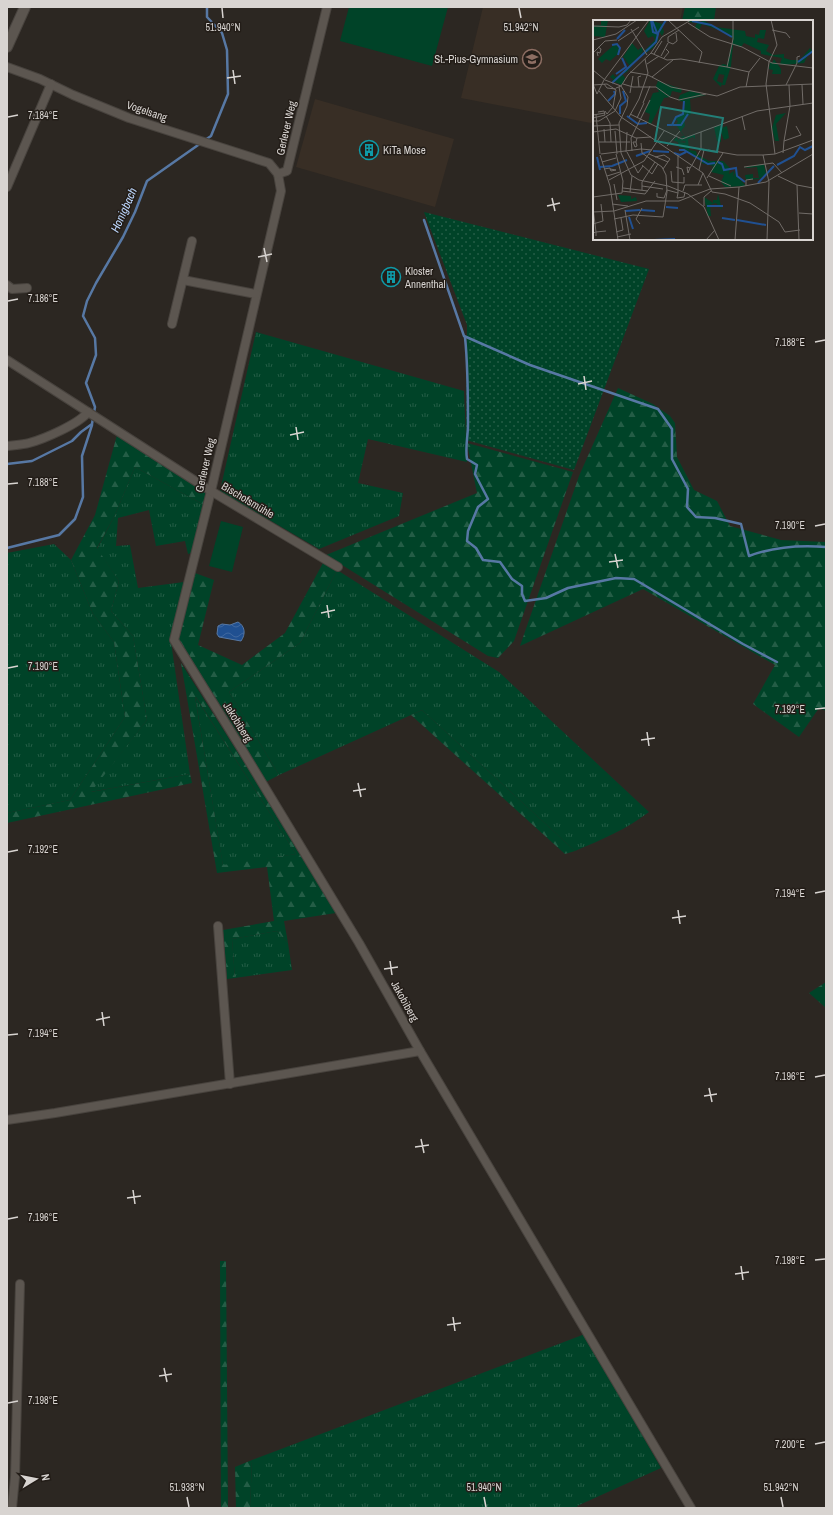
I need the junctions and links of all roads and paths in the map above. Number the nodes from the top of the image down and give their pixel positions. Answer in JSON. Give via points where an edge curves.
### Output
{"nodes":[{"id":1,"x":25,"y":7,"type":"edge"},
{"id":2,"x":327,"y":7,"type":"edge"},
{"id":3,"x":7,"y":47,"type":"edge"},
{"id":4,"x":7,"y":67,"type":"edge"},
{"id":5,"x":51,"y":84,"type":"junction"},
{"id":6,"x":278,"y":174,"type":"junction"},
{"id":7,"x":7,"y":187,"type":"edge"},
{"id":8,"x":192,"y":241,"type":"dead end"},
{"id":9,"x":183,"y":280,"type":"junction"},
{"id":10,"x":7,"y":285,"type":"edge"},
{"id":11,"x":27,"y":288,"type":"dead end"},
{"id":12,"x":256,"y":294,"type":"junction"},
{"id":13,"x":172,"y":324,"type":"dead end"},
{"id":14,"x":7,"y":360,"type":"edge"},
{"id":15,"x":90,"y":414,"type":"junction"},
{"id":16,"x":7,"y":446,"type":"edge"},
{"id":17,"x":211,"y":490,"type":"junction"},
{"id":18,"x":338,"y":567,"type":"dead end"},
{"id":19,"x":174,"y":640,"type":"joint"},
{"id":20,"x":218,"y":926,"type":"dead end"},
{"id":21,"x":420,"y":1051,"type":"junction"},
{"id":22,"x":230,"y":1084,"type":"junction"},
{"id":23,"x":7,"y":1120,"type":"edge"},
{"id":24,"x":20,"y":1284,"type":"dead end"},
{"id":25,"x":12,"y":1508,"type":"edge"},
{"id":26,"x":691,"y":1508,"type":"edge"}],
"edges":[{"from":1,"to":3,"type":"street"},
{"from":2,"to":6,"type":"street","name":"Gerlever Weg","via":[[287,170]]},
{"from":4,"to":5,"type":"street","name":"Vogelsang"},
{"from":5,"to":6,"type":"street","name":"Vogelsang","via":[[129,118],[269,164]]},
{"from":5,"to":7,"type":"street"},
{"from":6,"to":12,"type":"street","name":"Gerlever Weg","via":[[281,191]]},
{"from":8,"to":9,"type":"street"},
{"from":9,"to":12,"type":"street"},
{"from":9,"to":13,"type":"street"},
{"from":10,"to":11,"type":"street","via":[[12,289]]},
{"from":12,"to":17,"type":"street","name":"Gerlever Weg"},
{"from":14,"to":15,"type":"street","name":"Bischofsmühle"},
{"from":15,"to":16,"type":"street","via":[[57,433],[29,443]]},
{"from":15,"to":17,"type":"street","name":"Bischofsmühle"},
{"from":17,"to":18,"type":"street","name":"Bischofsmühle"},
{"from":17,"to":19,"type":"street","name":"Gerlever Weg"},
{"from":19,"to":21,"type":"street","name":"Jakobiberg","via":[[359,943]]},
{"from":20,"to":22,"type":"street"},
{"from":21,"to":22,"type":"street"},
{"from":21,"to":26,"type":"street","name":"Jakobiberg"},
{"from":22,"to":23,"type":"street"},
{"from":24,"to":25,"type":"street"}]}
